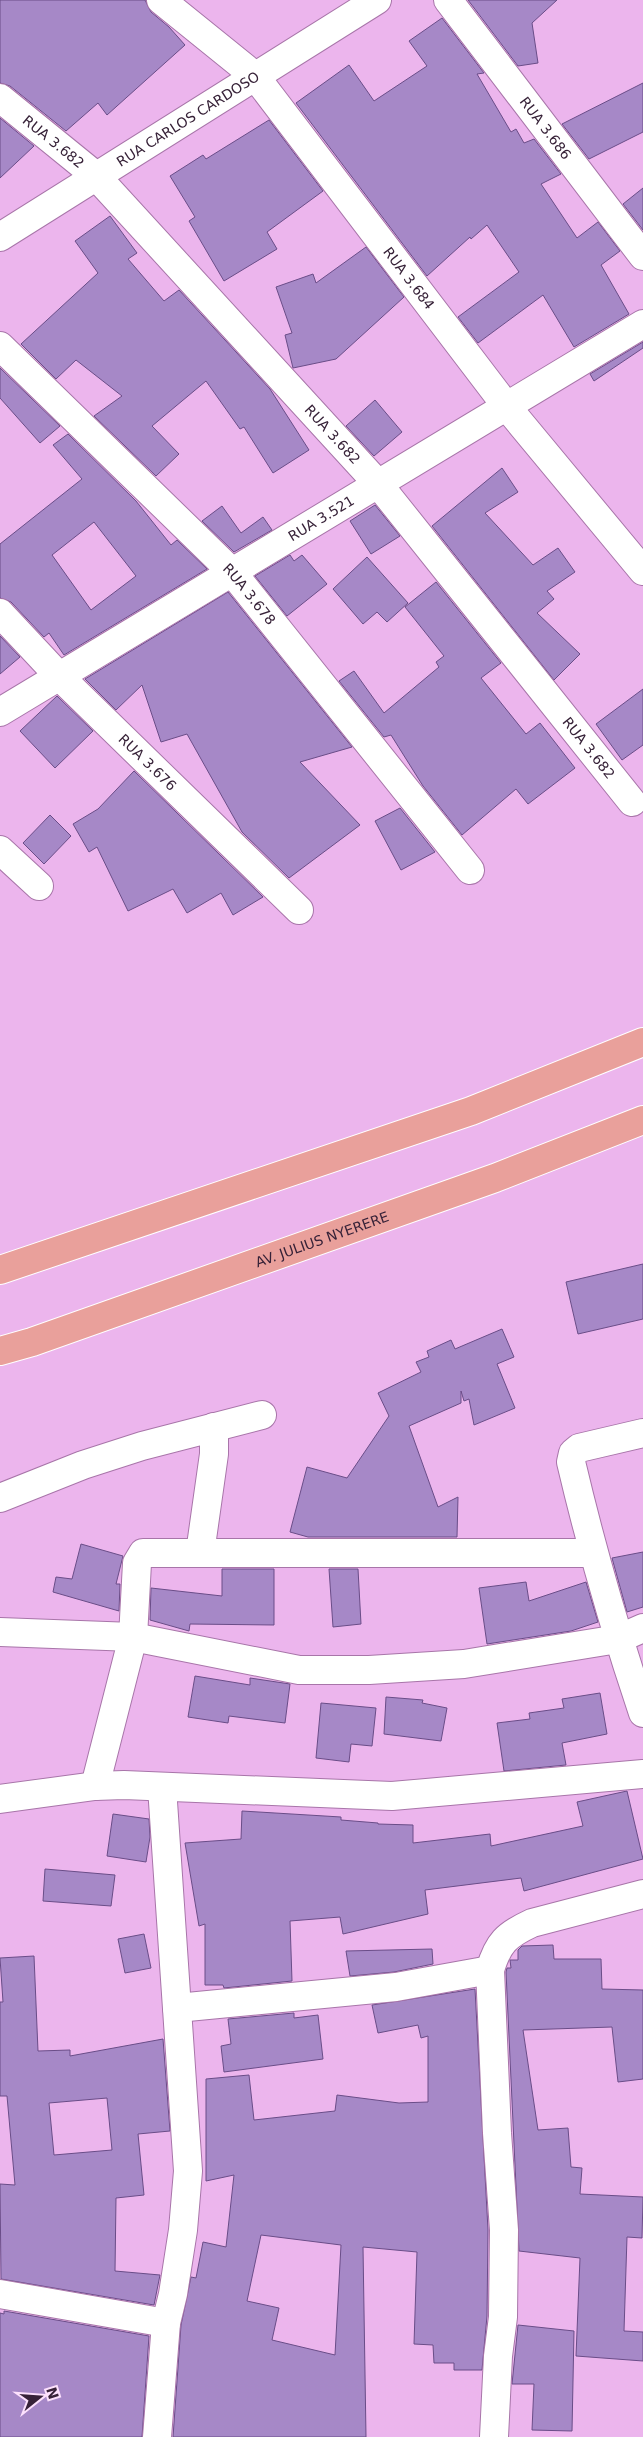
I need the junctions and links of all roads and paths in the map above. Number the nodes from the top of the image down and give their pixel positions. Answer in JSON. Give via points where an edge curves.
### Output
{"nodes":[{"id":1,"x":161,"y":0,"type":"edge"},
{"id":2,"x":377,"y":0,"type":"edge"},
{"id":3,"x":448,"y":0,"type":"edge"},
{"id":4,"x":255,"y":76,"type":"junction"},
{"id":5,"x":0,"y":98,"type":"edge"},
{"id":6,"x":96,"y":176,"type":"junction"},
{"id":7,"x":0,"y":237,"type":"edge"},
{"id":8,"x":643,"y":256,"type":"edge"},
{"id":9,"x":643,"y":324,"type":"edge"},
{"id":10,"x":0,"y":346,"type":"edge"},
{"id":11,"x":507,"y":407,"type":"junction"},
{"id":12,"x":379,"y":485,"type":"junction"},
{"id":13,"x":643,"y":571,"type":"edge"},
{"id":14,"x":232,"y":572,"type":"junction"},
{"id":15,"x":0,"y":613,"type":"edge"},
{"id":16,"x":58,"y":676,"type":"junction"},
{"id":17,"x":0,"y":712,"type":"edge"},
{"id":18,"x":632,"y":802,"type":"dead end"},
{"id":19,"x":0,"y":850,"type":"edge"},
{"id":20,"x":470,"y":870,"type":"dead end"},
{"id":21,"x":39,"y":886,"type":"dead end"},
{"id":22,"x":299,"y":910,"type":"dead end"},
{"id":23,"x":643,"y":1042,"type":"edge"},
{"id":24,"x":640,"y":1122,"type":"edge"},
{"id":25,"x":0,"y":1270,"type":"edge"},
{"id":26,"x":0,"y":1352,"type":"edge"},
{"id":27,"x":262,"y":1415,"type":"dead end"},
{"id":28,"x":214,"y":1427,"type":"junction"},
{"id":29,"x":643,"y":1433,"type":"edge"},
{"id":30,"x":0,"y":1498,"type":"edge"},
{"id":31,"x":200,"y":1552,"type":"junction"},
{"id":32,"x":593,"y":1552,"type":"junction"},
{"id":33,"x":643,"y":1628,"type":"edge"},
{"id":34,"x":0,"y":1632,"type":"edge"},
{"id":35,"x":133,"y":1637,"type":"junction"},
{"id":36,"x":618,"y":1640,"type":"junction"},
{"id":37,"x":643,"y":1713,"type":"edge"},
{"id":38,"x":643,"y":1774,"type":"edge"},
{"id":39,"x":95,"y":1786,"type":"junction"},
{"id":40,"x":162,"y":1787,"type":"junction"},
{"id":41,"x":0,"y":1799,"type":"edge"},
{"id":42,"x":643,"y":1894,"type":"edge"},
{"id":43,"x":490,"y":1970,"type":"junction"},
{"id":44,"x":177,"y":2008,"type":"junction"},
{"id":45,"x":0,"y":2294,"type":"edge"},
{"id":46,"x":166,"y":2323,"type":"junction"},
{"id":47,"x":157,"y":2437,"type":"edge"},
{"id":48,"x":494,"y":2437,"type":"edge"}],
"edges":[{"from":1,"to":4,"type":"street","name":"RUA 3.684"},
{"from":2,"to":4,"type":"street","name":"RUA CARLOS CARDOSO"},
{"from":3,"to":8,"type":"street","name":"RUA 3.686"},
{"from":4,"to":6,"type":"street","name":"RUA CARLOS CARDOSO"},
{"from":4,"to":11,"type":"street","name":"RUA 3.684"},
{"from":5,"to":6,"type":"street","name":"RUA 3.682"},
{"from":6,"to":7,"type":"street","name":"RUA CARLOS CARDOSO"},
{"from":6,"to":12,"type":"street","name":"RUA 3.682"},
{"from":9,"to":11,"type":"street","name":"RUA 3.521"},
{"from":10,"to":14,"type":"street","name":"RUA 3.678"},
{"from":11,"to":12,"type":"street","name":"RUA 3.521"},
{"from":11,"to":13,"type":"street","name":"RUA 3.684"},
{"from":12,"to":14,"type":"street","name":"RUA 3.521"},
{"from":12,"to":18,"type":"street","name":"RUA 3.682"},
{"from":14,"to":16,"type":"street","name":"RUA 3.521"},
{"from":14,"to":20,"type":"street","name":"RUA 3.678"},
{"from":15,"to":16,"type":"street","name":"RUA 3.676"},
{"from":16,"to":17,"type":"street","name":"RUA 3.521"},
{"from":16,"to":22,"type":"street","name":"RUA 3.676"},
{"from":19,"to":21,"type":"street"},
{"from":23,"to":25,"type":"main road","via":[[470,1111]]},
{"from":24,"to":26,"type":"main road","name":"AV. JULIUS NYERERE","via":[[495,1178]]},
{"from":27,"to":28,"type":"street"},
{"from":28,"to":30,"type":"street","via":[[83,1465]]},
{"from":28,"to":31,"type":"street","via":[[214,1454]]},
{"from":29,"to":32,"type":"street","via":[[579,1448],[573,1454],[571,1462]]},
{"from":31,"to":32,"type":"street"},
{"from":31,"to":35,"type":"street","via":[[143,1553],[139,1557]]},
{"from":32,"to":36,"type":"street"},
{"from":33,"to":36,"type":"street"},
{"from":34,"to":35,"type":"street"},
{"from":35,"to":36,"type":"street","via":[[299,1670],[369,1670],[464,1664]]},
{"from":35,"to":39,"type":"street"},
{"from":36,"to":37,"type":"street"},
{"from":38,"to":40,"type":"street","via":[[392,1796]]},
{"from":39,"to":40,"type":"street"},
{"from":39,"to":41,"type":"street"},
{"from":40,"to":44,"type":"street"},
{"from":42,"to":43,"type":"street","via":[[518,1929],[496,1951]]},
{"from":43,"to":44,"type":"street","via":[[396,1987]]},
{"from":43,"to":48,"type":"street","via":[[496,2133],[504,2230],[503,2317]]},
{"from":44,"to":46,"type":"street","via":[[188,2171],[183,2230]]},
{"from":45,"to":46,"type":"street"},
{"from":46,"to":47,"type":"street"}]}
